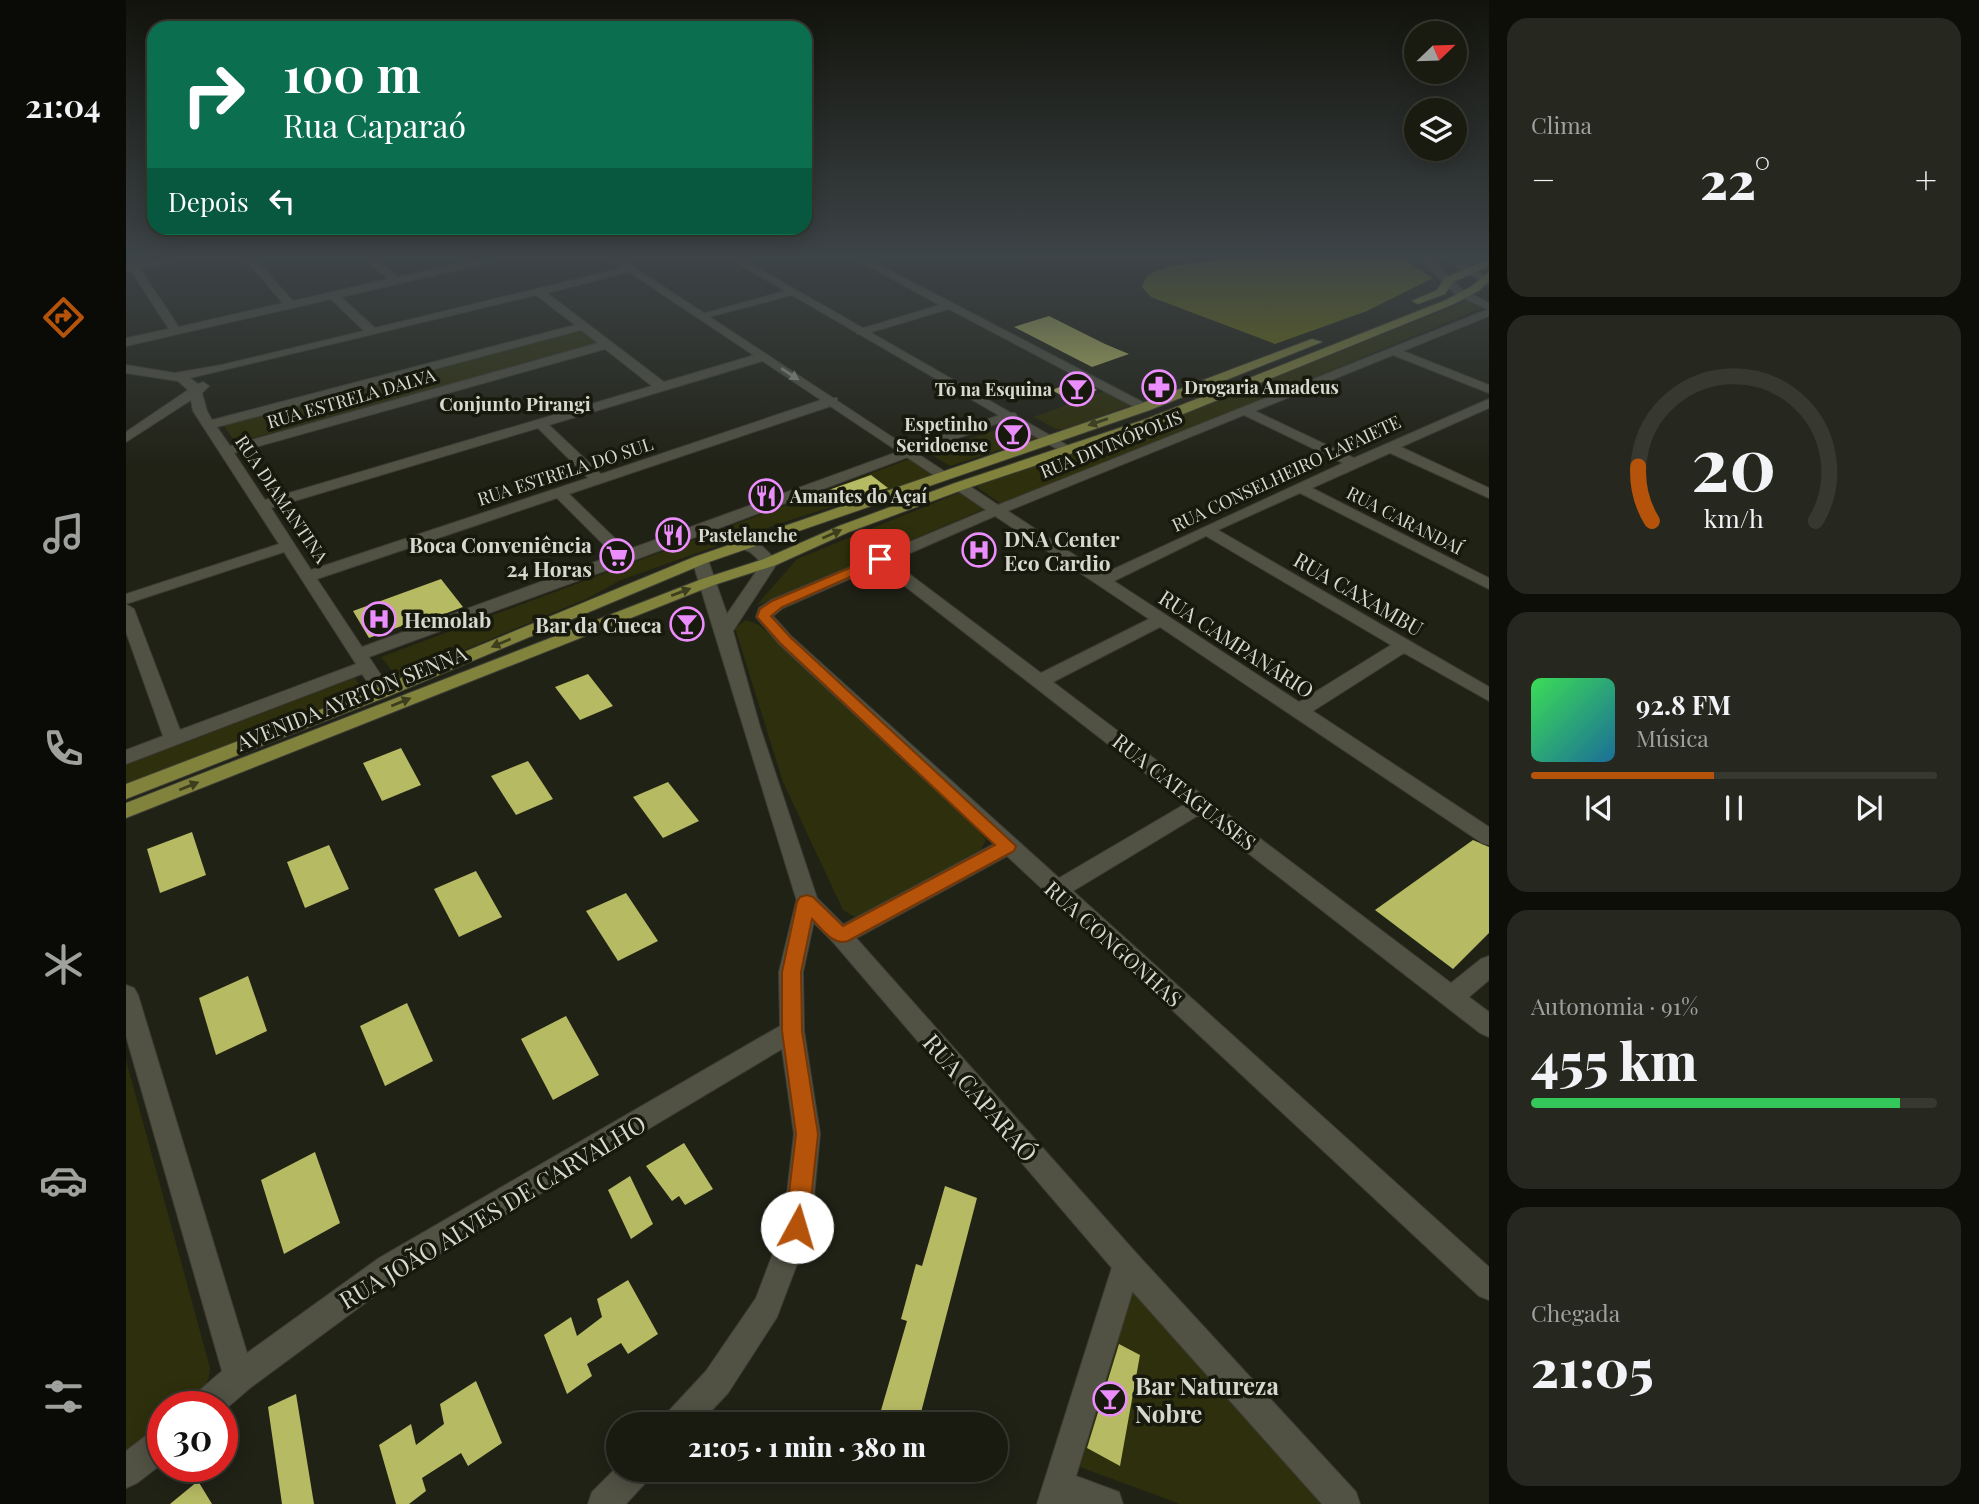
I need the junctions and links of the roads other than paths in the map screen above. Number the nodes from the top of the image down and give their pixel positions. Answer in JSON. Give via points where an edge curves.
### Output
{"nodes":[{"id":1,"x":172,"y":326,"type":"edge"},
{"id":2,"x":196,"y":326,"type":"edge"},
{"id":3,"x":366,"y":326,"type":"edge"},
{"id":4,"x":391,"y":326,"type":"edge"},
{"id":5,"x":584,"y":326,"type":"joint"},
{"id":6,"x":716,"y":326,"type":"edge"},
{"id":7,"x":853,"y":326,"type":"edge"},
{"id":8,"x":878,"y":326,"type":"edge"},
{"id":9,"x":991,"y":326,"type":"edge"},
{"id":10,"x":1353,"y":326,"type":"edge"},
{"id":11,"x":1388,"y":326,"type":"edge"},
{"id":12,"x":1448,"y":326,"type":"edge"},
{"id":13,"x":176,"y":331,"type":"junction"},
{"id":14,"x":371,"y":331,"type":"junction"},
{"id":15,"x":862,"y":331,"type":"junction"},
{"id":16,"x":126,"y":342,"type":"edge"},
{"id":17,"x":606,"y":345,"type":"junction"},
{"id":18,"x":1391,"y":350,"type":"junction"},
{"id":19,"x":762,"y":357,"type":"junction"},
{"id":20,"x":126,"y":369,"type":"edge"},
{"id":21,"x":221,"y":369,"type":"junction"},
{"id":22,"x":174,"y":377,"type":"junction"},
{"id":23,"x":663,"y":388,"type":"junction"},
{"id":24,"x":1489,"y":389,"type":"edge"},
{"id":25,"x":196,"y":394,"type":"junction"},
{"id":26,"x":832,"y":401,"type":"junction"},
{"id":27,"x":1489,"y":403,"type":"edge"},
{"id":28,"x":1145,"y":407,"type":"junction"},
{"id":29,"x":1245,"y":411,"type":"junction"},
{"id":30,"x":1468,"y":413,"type":"junction"},
{"id":31,"x":1010,"y":416,"type":"junction"},
{"id":32,"x":1489,"y":422,"type":"edge"},
{"id":33,"x":541,"y":424,"type":"junction"},
{"id":34,"x":209,"y":425,"type":"junction"},
{"id":35,"x":126,"y":438,"type":"edge"},
{"id":36,"x":1050,"y":439,"type":"junction"},
{"id":37,"x":1389,"y":447,"type":"junction"},
{"id":38,"x":1067,"y":449,"type":"junction"},
{"id":39,"x":227,"y":451,"type":"junction"},
{"id":40,"x":909,"y":452,"type":"junction"},
{"id":41,"x":1355,"y":464,"type":"junction"},
{"id":42,"x":943,"y":475,"type":"junction"},
{"id":43,"x":599,"y":480,"type":"junction"},
{"id":44,"x":960,"y":486,"type":"junction"},
{"id":45,"x":1303,"y":489,"type":"junction"},
{"id":46,"x":560,"y":493,"type":"junction"},
{"id":47,"x":1489,"y":494,"type":"edge"},
{"id":48,"x":262,"y":506,"type":"junction"},
{"id":49,"x":995,"y":511,"type":"junction"},
{"id":50,"x":1206,"y":530,"type":"junction"},
{"id":51,"x":742,"y":545,"type":"junction"},
{"id":52,"x":288,"y":546,"type":"junction"},
{"id":53,"x":626,"y":558,"type":"junction"},
{"id":54,"x":880,"y":559,"type":"junction"},
{"id":55,"x":699,"y":560,"type":"junction"},
{"id":56,"x":770,"y":562,"type":"junction"},
{"id":57,"x":309,"y":576,"type":"junction"},
{"id":58,"x":1101,"y":581,"type":"junction"},
{"id":59,"x":708,"y":582,"type":"junction"},
{"id":60,"x":1489,"y":584,"type":"edge"},
{"id":61,"x":126,"y":599,"type":"edge"},
{"id":62,"x":787,"y":600,"type":"joint"},
{"id":63,"x":126,"y":609,"type":"edge"},
{"id":64,"x":1160,"y":620,"type":"junction"},
{"id":65,"x":724,"y":631,"type":"junction"},
{"id":66,"x":1404,"y":645,"type":"junction"},
{"id":67,"x":362,"y":660,"type":"junction"},
{"id":68,"x":1041,"y":681,"type":"junction"},
{"id":69,"x":1484,"y":685,"type":"edge"},
{"id":70,"x":383,"y":692,"type":"junction"},
{"id":71,"x":1299,"y":711,"type":"junction"},
{"id":72,"x":174,"y":740,"type":"junction"},
{"id":73,"x":126,"y":758,"type":"edge"},
{"id":74,"x":126,"y":792,"type":"edge"},
{"id":75,"x":1201,"y":804,"type":"junction"},
{"id":76,"x":126,"y":811,"type":"edge"},
{"id":77,"x":1489,"y":837,"type":"edge"},
{"id":78,"x":1008,"y":846,"type":"junction"},
{"id":79,"x":1056,"y":890,"type":"junction"},
{"id":80,"x":807,"y":902,"type":"junction"},
{"id":81,"x":841,"y":936,"type":"junction"},
{"id":82,"x":1489,"y":966,"type":"edge"},
{"id":83,"x":126,"y":995,"type":"edge"},
{"id":84,"x":1451,"y":997,"type":"junction"},
{"id":85,"x":1489,"y":1026,"type":"edge"},
{"id":86,"x":792,"y":1031,"type":"junction"},
{"id":87,"x":1127,"y":1264,"type":"junction"},
{"id":88,"x":1489,"y":1286,"type":"edge"},
{"id":89,"x":239,"y":1377,"type":"junction"},
{"id":90,"x":223,"y":1391,"type":"edge"},
{"id":91,"x":689,"y":1412,"type":"edge"},
{"id":92,"x":147,"y":1455,"type":"edge"},
{"id":93,"x":126,"y":1472,"type":"edge"},
{"id":94,"x":625,"y":1482,"type":"edge"},
{"id":95,"x":1055,"y":1495,"type":"edge"},
{"id":96,"x":604,"y":1504,"type":"edge"},
{"id":97,"x":1107,"y":1504,"type":"edge"},
{"id":98,"x":1344,"y":1504,"type":"edge"}],
"edges":[{"from":1,"to":13,"type":"street"},
{"from":2,"to":13,"type":"street"},
{"from":3,"to":14,"type":"street"},
{"from":4,"to":14,"type":"street"},
{"from":5,"to":17,"type":"street"},
{"from":5,"to":34,"type":"street","name":"RUA ESTRELA DALVA"},
{"from":6,"to":19,"type":"street"},
{"from":7,"to":15,"type":"street"},
{"from":8,"to":15,"type":"street"},
{"from":9,"to":28,"type":"street"},
{"from":10,"to":28,"type":"main road","name":"AVENIDA AYRTON SENNA"},
{"from":11,"to":38,"type":"main road","name":"AVENIDA AYRTON SENNA","via":[[1152,422]]},
{"from":12,"to":18,"type":"street","name":"RUA DIVINÓPOLIS"},
{"from":13,"to":16,"type":"street"},
{"from":14,"to":21,"type":"street"},
{"from":15,"to":31,"type":"street"},
{"from":17,"to":23,"type":"street"},
{"from":17,"to":39,"type":"street","name":"RUA ESTRELA DALVA"},
{"from":18,"to":24,"type":"street"},
{"from":18,"to":29,"type":"street","name":"RUA DIVINÓPOLIS"},
{"from":19,"to":23,"type":"street"},
{"from":19,"to":26,"type":"street","one_way":true},
{"from":20,"to":22,"type":"street","name":"RUA DIAMANTINA"},
{"from":21,"to":22,"type":"street"},
{"from":21,"to":25,"type":"street"},
{"from":22,"to":25,"type":"street","name":"RUA DIAMANTINA","via":[[192,383]]},
{"from":23,"to":33,"type":"street"},
{"from":25,"to":34,"type":"street","name":"RUA DIAMANTINA"},
{"from":25,"to":35,"type":"street"},
{"from":26,"to":40,"type":"street"},
{"from":26,"to":43,"type":"street","name":"RUA ESTRELA DO SUL"},
{"from":27,"to":30,"type":"street","name":"RUA CONSELHEIRO LAFAIETE"},
{"from":28,"to":36,"type":"main road","name":"AVENIDA AYRTON SENNA","one_way":true},
{"from":29,"to":41,"type":"street"},
{"from":29,"to":49,"type":"street","name":"RUA DIVINÓPOLIS"},
{"from":30,"to":32,"type":"street"},
{"from":30,"to":37,"type":"street","name":"RUA CONSELHEIRO LAFAIETE"},
{"from":31,"to":36,"type":"street"},
{"from":31,"to":40,"type":"street"},
{"from":33,"to":43,"type":"street"},
{"from":33,"to":48,"type":"street"},
{"from":34,"to":39,"type":"street","name":"RUA DIAMANTINA"},
{"from":36,"to":38,"type":"street"},
{"from":36,"to":42,"type":"main road","name":"AVENIDA AYRTON SENNA"},
{"from":37,"to":41,"type":"street","name":"RUA CONSELHEIRO LAFAIETE"},
{"from":37,"to":47,"type":"street"},
{"from":38,"to":44,"type":"main road","name":"AVENIDA AYRTON SENNA"},
{"from":39,"to":48,"type":"street","name":"RUA DIAMANTINA"},
{"from":40,"to":42,"type":"street"},
{"from":40,"to":53,"type":"street"},
{"from":41,"to":45,"type":"street","name":"RUA CONSELHEIRO LAFAIETE"},
{"from":42,"to":51,"type":"main road","name":"AVENIDA AYRTON SENNA"},
{"from":43,"to":46,"type":"street","name":"RUA ESTRELA DO SUL"},
{"from":44,"to":49,"type":"street","name":"RUA CAMPANÁRIO"},
{"from":56,"to":44,"type":"main road","name":"AVENIDA AYRTON SENNA","one_way":true},
{"from":45,"to":50,"type":"street","name":"RUA CONSELHEIRO LAFAIETE"},
{"from":45,"to":60,"type":"street","name":"RUA CARANDAÍ"},
{"from":46,"to":53,"type":"street"},
{"from":46,"to":57,"type":"street","name":"RUA ESTRELA DO SUL"},
{"from":48,"to":52,"type":"street","name":"RUA DIAMANTINA"},
{"from":49,"to":54,"type":"street","name":"RUA DIVINÓPOLIS"},
{"from":49,"to":58,"type":"street","name":"RUA CAMPANÁRIO"},
{"from":50,"to":58,"type":"street","name":"RUA CONSELHEIRO LAFAIETE"},
{"from":50,"to":66,"type":"street","name":"RUA CAXAMBU"},
{"from":51,"to":55,"type":"main road","name":"AVENIDA AYRTON SENNA"},
{"from":51,"to":56,"type":"street","via":[[756,549]]},
{"from":52,"to":57,"type":"street","name":"RUA DIAMANTINA"},
{"from":52,"to":61,"type":"street"},
{"from":53,"to":67,"type":"street"},
{"from":54,"to":62,"type":"street","name":"RUA DIVINÓPOLIS"},
{"from":54,"to":68,"type":"street","name":"RUA CATAGUASES"},
{"from":55,"to":59,"type":"street","name":"RUA CAPARAÓ"},
{"from":55,"to":70,"type":"main road","name":"AVENIDA AYRTON SENNA","one_way":true},
{"from":56,"to":59,"type":"main road","name":"AVENIDA AYRTON SENNA"},
{"from":56,"to":65,"type":"street"},
{"from":57,"to":67,"type":"street","name":"RUA DIAMANTINA"},
{"from":58,"to":64,"type":"street","name":"RUA CAMPANÁRIO"},
{"from":59,"to":65,"type":"street","name":"RUA CAPARAÓ"},
{"from":76,"to":59,"type":"main road","name":"AVENIDA AYRTON SENNA","one_way":true},
{"from":62,"to":78,"type":"street","name":"RUA CONGONHAS","via":[[765,612],[767,622]]},
{"from":63,"to":72,"type":"street"},
{"from":64,"to":68,"type":"street"},
{"from":64,"to":71,"type":"street","name":"RUA CAMPANÁRIO"},
{"from":65,"to":80,"type":"street","name":"RUA CAPARAÓ"},
{"from":66,"to":69,"type":"street","name":"RUA CAXAMBU"},
{"from":66,"to":71,"type":"street"},
{"from":67,"to":70,"type":"street","name":"RUA DIAMANTINA"},
{"from":67,"to":72,"type":"street"},
{"from":68,"to":75,"type":"street","name":"RUA CATAGUASES"},
{"from":70,"to":74,"type":"main road","name":"AVENIDA AYRTON SENNA"},
{"from":71,"to":77,"type":"street","name":"RUA CAMPANÁRIO"},
{"from":72,"to":73,"type":"street"},
{"from":75,"to":79,"type":"street"},
{"from":75,"to":84,"type":"street","name":"RUA CATAGUASES"},
{"from":78,"to":79,"type":"street","name":"RUA CONGONHAS"},
{"from":78,"to":81,"type":"street"},
{"from":79,"to":88,"type":"street","name":"RUA CONGONHAS"},
{"from":80,"to":81,"type":"street","name":"RUA CAPARAÓ"},
{"from":80,"to":86,"type":"street","via":[[791,972]]},
{"from":81,"to":87,"type":"street","name":"RUA CAPARAÓ"},
{"from":82,"to":84,"type":"street"},
{"from":83,"to":89,"type":"street"},
{"from":84,"to":85,"type":"street","name":"RUA CATAGUASES"},
{"from":86,"to":89,"type":"street","name":"RUA JOÃO ALVES DE CARVALHO","via":[[389,1268]]},
{"from":86,"to":91,"type":"street","via":[[807,1134],[797,1227],[767,1307],[717,1382]]},
{"from":87,"to":95,"type":"street"},
{"from":87,"to":98,"type":"street","name":"RUA CAPARAÓ"},
{"from":89,"to":90,"type":"street","name":"RUA JOÃO ALVES DE CARVALHO"},
{"from":92,"to":93,"type":"street"},
{"from":94,"to":96,"type":"street"},
{"from":95,"to":97,"type":"street"}]}
